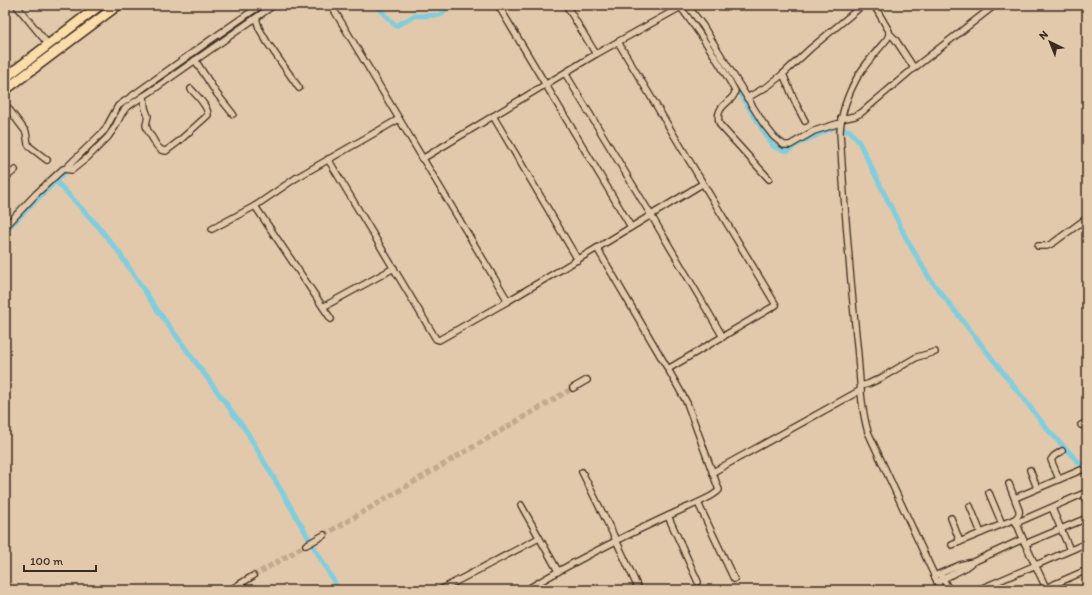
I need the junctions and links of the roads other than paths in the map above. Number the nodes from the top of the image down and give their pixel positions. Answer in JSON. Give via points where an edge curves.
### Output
{"nodes":[{"id":1,"x":16,"y":5,"type":"edge"},
{"id":2,"x":100,"y":5,"type":"edge"},
{"id":3,"x":118,"y":5,"type":"edge"},
{"id":4,"x":260,"y":5,"type":"edge"},
{"id":5,"x":274,"y":5,"type":"edge"},
{"id":6,"x":331,"y":5,"type":"edge"},
{"id":7,"x":498,"y":5,"type":"edge"},
{"id":8,"x":566,"y":5,"type":"edge"},
{"id":9,"x":687,"y":5,"type":"edge"},
{"id":10,"x":863,"y":5,"type":"edge"},
{"id":11,"x":874,"y":5,"type":"edge"},
{"id":12,"x":995,"y":5,"type":"edge"},
{"id":13,"x":256,"y":18,"type":"junction"},
{"id":14,"x":889,"y":33,"type":"junction"},
{"id":15,"x":618,"y":42,"type":"junction"},
{"id":16,"x":48,"y":44,"type":"junction"},
{"id":17,"x":596,"y":54,"type":"junction"},
{"id":18,"x":195,"y":60,"type":"junction"},
{"id":19,"x":914,"y":68,"type":"junction"},
{"id":20,"x":565,"y":73,"type":"junction"},
{"id":21,"x":783,"y":74,"type":"junction"},
{"id":22,"x":8,"y":75,"type":"edge"},
{"id":23,"x":19,"y":80,"type":"junction"},
{"id":24,"x":546,"y":85,"type":"junction"},
{"id":25,"x":299,"y":88,"type":"dead end"},
{"id":26,"x":191,"y":89,"type":"dead end"},
{"id":27,"x":5,"y":90,"type":"edge"},
{"id":28,"x":5,"y":94,"type":"edge"},
{"id":29,"x":144,"y":96,"type":"junction"},
{"id":30,"x":747,"y":98,"type":"junction"},
{"id":31,"x":5,"y":104,"type":"edge"},
{"id":32,"x":233,"y":114,"type":"dead end"},
{"id":33,"x":493,"y":116,"type":"junction"},
{"id":34,"x":399,"y":119,"type":"junction"},
{"id":35,"x":805,"y":121,"type":"dead end"},
{"id":36,"x":841,"y":122,"type":"junction"},
{"id":37,"x":328,"y":159,"type":"junction"},
{"id":38,"x":422,"y":159,"type":"junction"},
{"id":39,"x":47,"y":160,"type":"dead end"},
{"id":40,"x":15,"y":170,"type":"dead end"},
{"id":41,"x":67,"y":170,"type":"junction"},
{"id":42,"x":5,"y":178,"type":"edge"},
{"id":43,"x":769,"y":179,"type":"dead end"},
{"id":44,"x":702,"y":184,"type":"junction"},
{"id":45,"x":255,"y":206,"type":"junction"},
{"id":46,"x":651,"y":215,"type":"junction"},
{"id":47,"x":1087,"y":218,"type":"edge"},
{"id":48,"x":5,"y":227,"type":"edge"},
{"id":49,"x":631,"y":227,"type":"junction"},
{"id":50,"x":212,"y":229,"type":"dead end"},
{"id":51,"x":1038,"y":246,"type":"dead end"},
{"id":52,"x":597,"y":248,"type":"junction"},
{"id":53,"x":578,"y":260,"type":"junction"},
{"id":54,"x":394,"y":268,"type":"junction"},
{"id":55,"x":508,"y":301,"type":"junction"},
{"id":56,"x":323,"y":307,"type":"junction"},
{"id":57,"x":331,"y":319,"type":"dead end"},
{"id":58,"x":723,"y":337,"type":"junction"},
{"id":59,"x":935,"y":352,"type":"dead end"},
{"id":60,"x":668,"y":369,"type":"junction"},
{"id":61,"x":587,"y":380,"type":"dead end"},
{"id":62,"x":573,"y":388,"type":"tunnel mouth"},
{"id":63,"x":861,"y":388,"type":"junction"},
{"id":64,"x":1087,"y":422,"type":"edge"},
{"id":65,"x":1081,"y":425,"type":"dead end"},
{"id":66,"x":1062,"y":451,"type":"dead end"},
{"id":67,"x":1030,"y":470,"type":"dead end"},
{"id":68,"x":1082,"y":470,"type":"dead end"},
{"id":69,"x":582,"y":472,"type":"dead end"},
{"id":70,"x":713,"y":472,"type":"junction"},
{"id":71,"x":1059,"y":479,"type":"junction"},
{"id":72,"x":1009,"y":484,"type":"dead end"},
{"id":73,"x":1037,"y":488,"type":"junction"},
{"id":74,"x":989,"y":493,"type":"dead end"},
{"id":75,"x":1085,"y":493,"type":"edge"},
{"id":76,"x":1015,"y":498,"type":"junction"},
{"id":77,"x":698,"y":503,"type":"junction"},
{"id":78,"x":1087,"y":503,"type":"edge"},
{"id":79,"x":521,"y":505,"type":"dead end"},
{"id":80,"x":970,"y":506,"type":"dead end"},
{"id":81,"x":1052,"y":508,"type":"junction"},
{"id":82,"x":668,"y":516,"type":"junction"},
{"id":83,"x":951,"y":518,"type":"dead end"},
{"id":84,"x":1087,"y":518,"type":"edge"},
{"id":85,"x":1016,"y":521,"type":"junction"},
{"id":86,"x":1002,"y":524,"type":"junction"},
{"id":87,"x":1061,"y":529,"type":"junction"},
{"id":88,"x":981,"y":533,"type":"junction"},
{"id":89,"x":324,"y":535,"type":"tunnel mouth"},
{"id":90,"x":538,"y":538,"type":"junction"},
{"id":91,"x":616,"y":540,"type":"junction"},
{"id":92,"x":960,"y":542,"type":"junction"},
{"id":93,"x":1024,"y":542,"type":"junction"},
{"id":94,"x":1087,"y":543,"type":"edge"},
{"id":95,"x":308,"y":544,"type":"tunnel mouth"},
{"id":96,"x":952,"y":545,"type":"dead end"},
{"id":97,"x":1070,"y":550,"type":"junction"},
{"id":98,"x":973,"y":562,"type":"junction"},
{"id":99,"x":1035,"y":565,"type":"junction"},
{"id":100,"x":1087,"y":570,"type":"edge"},
{"id":101,"x":558,"y":571,"type":"junction"},
{"id":102,"x":941,"y":573,"type":"junction"},
{"id":103,"x":253,"y":576,"type":"tunnel mouth"},
{"id":104,"x":934,"y":576,"type":"junction"},
{"id":105,"x":734,"y":579,"type":"dead end"},
{"id":106,"x":943,"y":579,"type":"junction"},
{"id":107,"x":698,"y":582,"type":"dead end"},
{"id":108,"x":937,"y":582,"type":"junction"},
{"id":109,"x":1045,"y":589,"type":"edge"},
{"id":110,"x":230,"y":590,"type":"edge"},
{"id":111,"x":440,"y":590,"type":"edge"},
{"id":112,"x":526,"y":590,"type":"edge"},
{"id":113,"x":639,"y":590,"type":"edge"},
{"id":114,"x":940,"y":590,"type":"edge"},
{"id":115,"x":949,"y":590,"type":"edge"},
{"id":116,"x":978,"y":590,"type":"edge"}],
"edges":[{"from":1,"to":16,"type":"street"},
{"from":2,"to":16,"type":"main road"},
{"from":3,"to":23,"type":"main road"},
{"from":4,"to":41,"type":"street","via":[[118,106],[105,130]]},
{"from":5,"to":13,"type":"street"},
{"from":6,"to":34,"type":"street"},
{"from":7,"to":24,"type":"street"},
{"from":8,"to":17,"type":"street"},
{"from":9,"to":30,"type":"street","via":[[707,32]]},
{"from":10,"to":21,"type":"street"},
{"from":11,"to":14,"type":"street"},
{"from":12,"to":19,"type":"street"},
{"from":13,"to":18,"type":"street"},
{"from":13,"to":25,"type":"street","via":[[267,42]]},
{"from":14,"to":19,"type":"street"},
{"from":14,"to":36,"type":"street","via":[[857,79],[847,100]]},
{"from":15,"to":17,"type":"street"},
{"from":15,"to":43,"type":"street","via":[[673,10],[682,9],[736,93],[721,108],[718,118],[720,125]]},
{"from":15,"to":44,"type":"street"},
{"from":16,"to":22,"type":"main road"},
{"from":17,"to":20,"type":"street"},
{"from":18,"to":29,"type":"street"},
{"from":18,"to":32,"type":"street"},
{"from":19,"to":36,"type":"street","via":[[860,113]]},
{"from":20,"to":24,"type":"street"},
{"from":20,"to":46,"type":"street"},
{"from":21,"to":30,"type":"street"},
{"from":21,"to":35,"type":"street"},
{"from":23,"to":27,"type":"main road"},
{"from":23,"to":28,"type":"main road"},
{"from":24,"to":33,"type":"street"},
{"from":24,"to":49,"type":"street"},
{"from":26,"to":29,"type":"street","via":[[205,106],[208,115],[166,151],[157,146],[147,129],[148,116]]},
{"from":29,"to":41,"type":"street","via":[[126,108],[108,138],[87,158]]},
{"from":30,"to":36,"type":"street","via":[[771,134],[788,146],[814,131]]},
{"from":31,"to":39,"type":"street","via":[[26,132],[30,147]]},
{"from":33,"to":38,"type":"street"},
{"from":33,"to":53,"type":"street"},
{"from":34,"to":37,"type":"street"},
{"from":34,"to":38,"type":"street"},
{"from":36,"to":63,"type":"street"},
{"from":37,"to":45,"type":"street"},
{"from":37,"to":54,"type":"street"},
{"from":38,"to":55,"type":"street"},
{"from":40,"to":42,"type":"street"},
{"from":41,"to":48,"type":"street","via":[[36,194]]},
{"from":44,"to":46,"type":"street"},
{"from":44,"to":58,"type":"street","via":[[776,305]]},
{"from":45,"to":50,"type":"street"},
{"from":45,"to":56,"type":"street"},
{"from":46,"to":49,"type":"street"},
{"from":46,"to":58,"type":"street"},
{"from":47,"to":51,"type":"street","via":[[1053,243]]},
{"from":49,"to":52,"type":"street"},
{"from":52,"to":53,"type":"street"},
{"from":52,"to":60,"type":"street"},
{"from":53,"to":55,"type":"street"},
{"from":54,"to":55,"type":"street","via":[[439,340]]},
{"from":54,"to":56,"type":"street"},
{"from":56,"to":57,"type":"street"},
{"from":58,"to":60,"type":"street"},
{"from":59,"to":63,"type":"street","via":[[917,357]]},
{"from":60,"to":70,"type":"street","via":[[687,403]]},
{"from":61,"to":62,"type":"street"},
{"from":63,"to":70,"type":"street"},
{"from":63,"to":104,"type":"street","via":[[868,432]]},
{"from":64,"to":65,"type":"street"},
{"from":66,"to":71,"type":"street","via":[[1051,460]]},
{"from":67,"to":73,"type":"street"},
{"from":68,"to":71,"type":"street"},
{"from":69,"to":91,"type":"street"},
{"from":70,"to":77,"type":"street","via":[[719,490]]},
{"from":71,"to":73,"type":"street"},
{"from":72,"to":76,"type":"street"},
{"from":73,"to":76,"type":"street"},
{"from":74,"to":86,"type":"street"},
{"from":75,"to":78,"type":"street"},
{"from":75,"to":81,"type":"street"},
{"from":76,"to":85,"type":"street","via":[[1020,513]]},
{"from":77,"to":82,"type":"street"},
{"from":77,"to":105,"type":"street"},
{"from":79,"to":90,"type":"street"},
{"from":80,"to":88,"type":"street"},
{"from":81,"to":85,"type":"street"},
{"from":81,"to":87,"type":"street"},
{"from":82,"to":91,"type":"street"},
{"from":82,"to":107,"type":"street"},
{"from":83,"to":92,"type":"street"},
{"from":84,"to":87,"type":"street"},
{"from":85,"to":86,"type":"street"},
{"from":85,"to":93,"type":"street"},
{"from":86,"to":88,"type":"street"},
{"from":87,"to":93,"type":"street"},
{"from":87,"to":97,"type":"street"},
{"from":88,"to":92,"type":"street"},
{"from":89,"to":95,"type":"street"},
{"from":90,"to":101,"type":"street"},
{"from":90,"to":111,"type":"street"},
{"from":91,"to":101,"type":"street"},
{"from":91,"to":113,"type":"street"},
{"from":92,"to":96,"type":"street"},
{"from":93,"to":98,"type":"street"},
{"from":93,"to":99,"type":"street"},
{"from":94,"to":97,"type":"street"},
{"from":97,"to":99,"type":"street"},
{"from":98,"to":102,"type":"street"},
{"from":98,"to":106,"type":"street"},
{"from":99,"to":109,"type":"street"},
{"from":99,"to":116,"type":"street"},
{"from":100,"to":109,"type":"street"},
{"from":101,"to":112,"type":"street"},
{"from":102,"to":104,"type":"street"},
{"from":102,"to":106,"type":"street"},
{"from":103,"to":110,"type":"street"},
{"from":104,"to":108,"type":"street"},
{"from":106,"to":108,"type":"street"},
{"from":106,"to":115,"type":"street"},
{"from":108,"to":114,"type":"street"}]}
